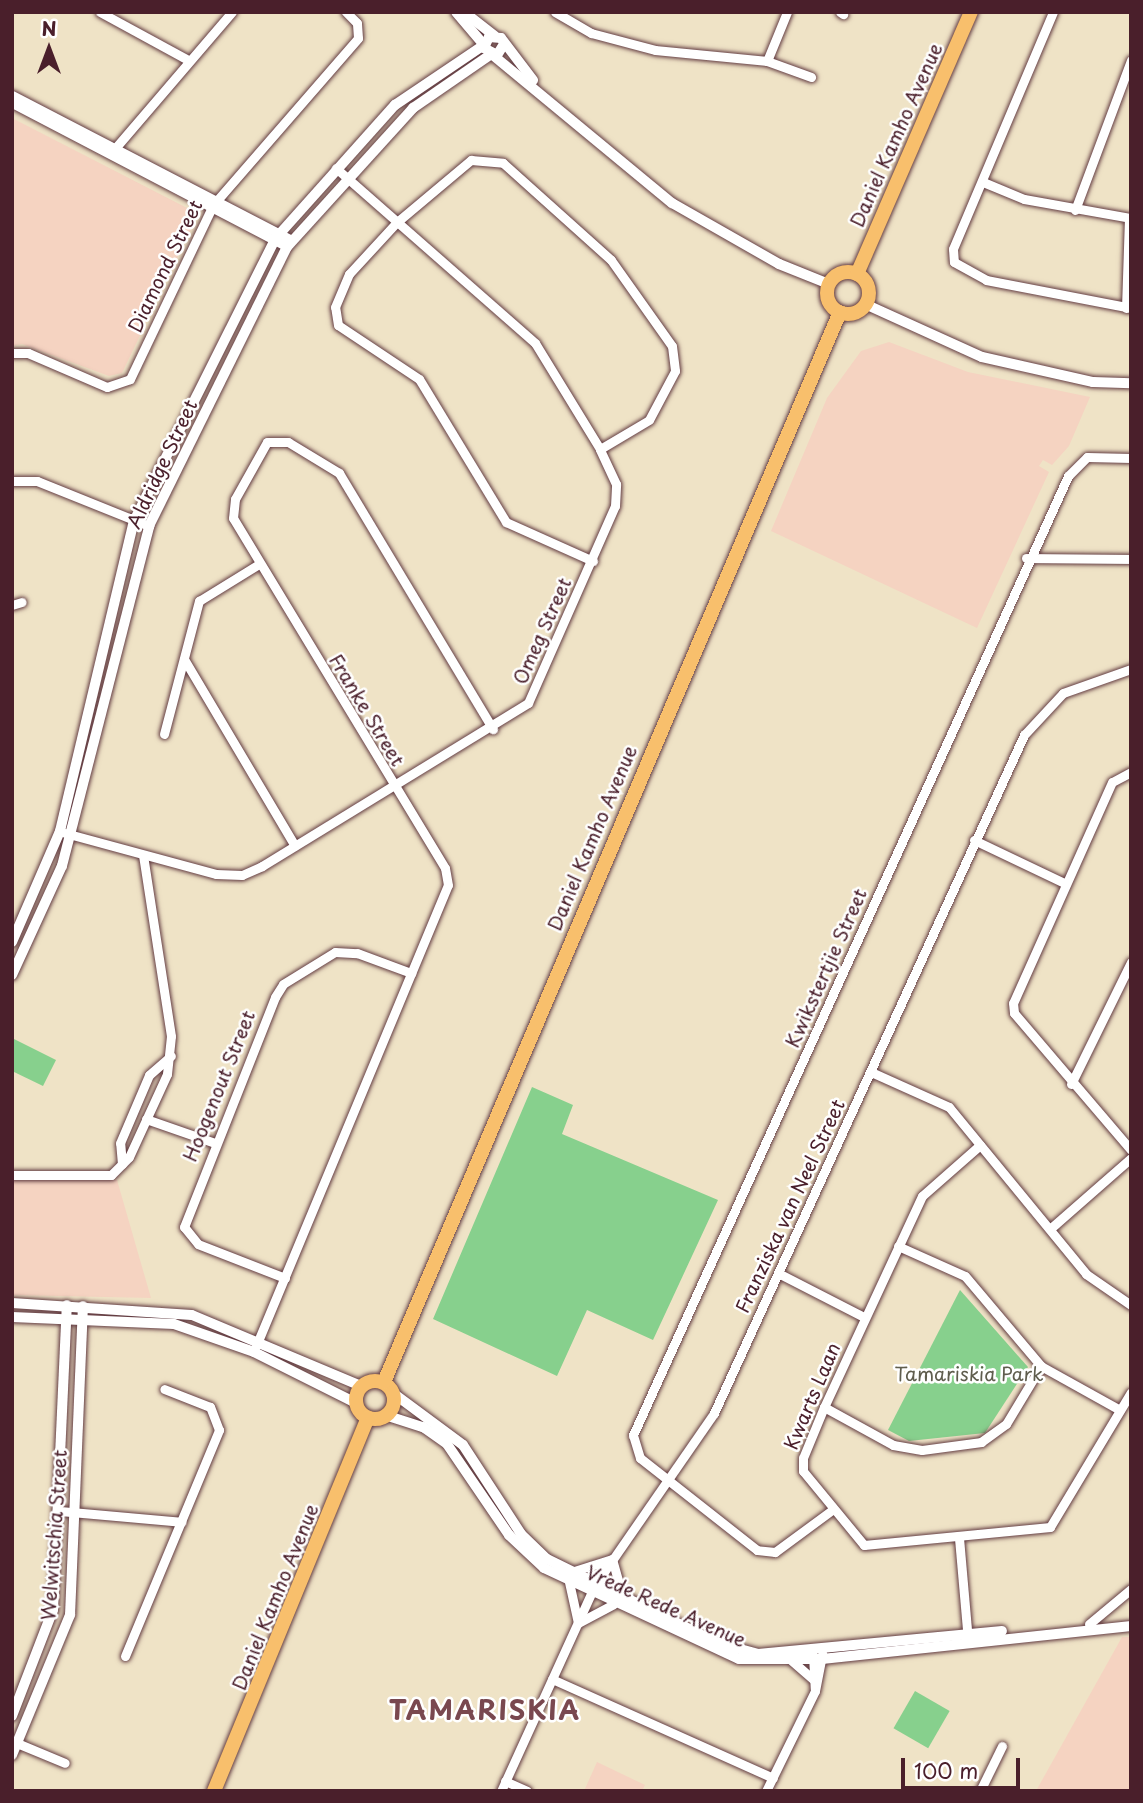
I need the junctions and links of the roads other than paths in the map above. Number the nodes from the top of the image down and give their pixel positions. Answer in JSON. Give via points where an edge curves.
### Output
{"nodes":[{"id":1,"x":100,"y":12,"type":"edge"},
{"id":2,"x":232,"y":12,"type":"edge"},
{"id":3,"x":345,"y":12,"type":"edge"},
{"id":4,"x":456,"y":12,"type":"edge"},
{"id":5,"x":464,"y":12,"type":"edge"},
{"id":6,"x":555,"y":12,"type":"edge"},
{"id":7,"x":787,"y":12,"type":"edge"},
{"id":8,"x":971,"y":12,"type":"edge"},
{"id":9,"x":1053,"y":12,"type":"edge"},
{"id":10,"x":495,"y":36,"type":"junction"},
{"id":11,"x":504,"y":44,"type":"junction"},
{"id":12,"x":484,"y":45,"type":"junction"},
{"id":13,"x":492,"y":55,"type":"junction"},
{"id":14,"x":188,"y":60,"type":"junction"},
{"id":15,"x":1131,"y":60,"type":"edge"},
{"id":16,"x":767,"y":61,"type":"junction"},
{"id":17,"x":811,"y":78,"type":"dead end"},
{"id":18,"x":544,"y":93,"type":"junction"},
{"id":19,"x":12,"y":95,"type":"edge"},
{"id":20,"x":12,"y":103,"type":"edge"},
{"id":21,"x":113,"y":152,"type":"junction"},
{"id":22,"x":336,"y":168,"type":"junction"},
{"id":23,"x":348,"y":178,"type":"junction"},
{"id":24,"x":983,"y":182,"type":"junction"},
{"id":25,"x":215,"y":202,"type":"junction"},
{"id":26,"x":1075,"y":210,"type":"junction"},
{"id":27,"x":1130,"y":218,"type":"edge"},
{"id":28,"x":397,"y":222,"type":"junction"},
{"id":29,"x":278,"y":236,"type":"junction"},
{"id":30,"x":289,"y":243,"type":"junction"},
{"id":31,"x":857,"y":274,"type":"junction"},
{"id":32,"x":829,"y":284,"type":"junction"},
{"id":33,"x":865,"y":304,"type":"junction"},
{"id":34,"x":1128,"y":308,"type":"edge"},
{"id":35,"x":840,"y":312,"type":"junction"},
{"id":36,"x":12,"y":353,"type":"edge"},
{"id":37,"x":1131,"y":383,"type":"edge"},
{"id":38,"x":600,"y":449,"type":"junction"},
{"id":39,"x":1131,"y":458,"type":"edge"},
{"id":40,"x":12,"y":481,"type":"edge"},
{"id":41,"x":134,"y":521,"type":"junction"},
{"id":42,"x":149,"y":526,"type":"junction"},
{"id":43,"x":1026,"y":558,"type":"junction"},
{"id":44,"x":1131,"y":559,"type":"edge"},
{"id":45,"x":593,"y":561,"type":"junction"},
{"id":46,"x":259,"y":564,"type":"junction"},
{"id":47,"x":184,"y":659,"type":"junction"},
{"id":48,"x":1131,"y":669,"type":"edge"},
{"id":49,"x":492,"y":729,"type":"junction"},
{"id":50,"x":164,"y":734,"type":"dead end"},
{"id":51,"x":1131,"y":772,"type":"edge"},
{"id":52,"x":393,"y":787,"type":"junction"},
{"id":53,"x":66,"y":833,"type":"junction"},
{"id":54,"x":974,"y":840,"type":"junction"},
{"id":55,"x":295,"y":846,"type":"junction"},
{"id":56,"x":144,"y":855,"type":"junction"},
{"id":57,"x":1064,"y":883,"type":"junction"},
{"id":58,"x":22,"y":923,"type":"junction"},
{"id":59,"x":34,"y":929,"type":"junction"},
{"id":60,"x":12,"y":942,"type":"edge"},
{"id":61,"x":1131,"y":962,"type":"edge"},
{"id":62,"x":411,"y":973,"type":"junction"},
{"id":63,"x":12,"y":975,"type":"edge"},
{"id":64,"x":171,"y":1056,"type":"junction"},
{"id":65,"x":871,"y":1072,"type":"junction"},
{"id":66,"x":1071,"y":1084,"type":"junction"},
{"id":67,"x":146,"y":1119,"type":"junction"},
{"id":68,"x":215,"y":1143,"type":"junction"},
{"id":69,"x":980,"y":1145,"type":"junction"},
{"id":70,"x":1131,"y":1150,"type":"edge"},
{"id":71,"x":1131,"y":1158,"type":"edge"},
{"id":72,"x":122,"y":1164,"type":"junction"},
{"id":73,"x":12,"y":1175,"type":"edge"},
{"id":74,"x":1051,"y":1228,"type":"junction"},
{"id":75,"x":898,"y":1246,"type":"junction"},
{"id":76,"x":778,"y":1273,"type":"junction"},
{"id":77,"x":285,"y":1278,"type":"junction"},
{"id":78,"x":12,"y":1303,"type":"edge"},
{"id":79,"x":67,"y":1305,"type":"junction"},
{"id":80,"x":1131,"y":1305,"type":"edge"},
{"id":81,"x":83,"y":1306,"type":"junction"},
{"id":82,"x":12,"y":1317,"type":"edge"},
{"id":83,"x":864,"y":1317,"type":"junction"},
{"id":84,"x":67,"y":1319,"type":"junction"},
{"id":85,"x":82,"y":1320,"type":"junction"},
{"id":86,"x":256,"y":1347,"type":"junction"},
{"id":87,"x":1041,"y":1366,"type":"junction"},
{"id":88,"x":361,"y":1386,"type":"junction"},
{"id":89,"x":388,"y":1388,"type":"junction"},
{"id":90,"x":164,"y":1389,"type":"dead end"},
{"id":91,"x":1131,"y":1391,"type":"edge"},
{"id":92,"x":356,"y":1403,"type":"junction"},
{"id":93,"x":824,"y":1407,"type":"junction"},
{"id":94,"x":1120,"y":1410,"type":"junction"},
{"id":95,"x":385,"y":1415,"type":"junction"},
{"id":96,"x":368,"y":1417,"type":"junction"},
{"id":97,"x":668,"y":1482,"type":"junction"},
{"id":98,"x":832,"y":1510,"type":"junction"},
{"id":99,"x":59,"y":1511,"type":"junction"},
{"id":100,"x":75,"y":1512,"type":"junction"},
{"id":101,"x":182,"y":1522,"type":"junction"},
{"id":102,"x":959,"y":1538,"type":"junction"},
{"id":103,"x":612,"y":1559,"type":"junction"},
{"id":104,"x":570,"y":1577,"type":"junction"},
{"id":105,"x":592,"y":1590,"type":"junction"},
{"id":106,"x":1131,"y":1590,"type":"edge"},
{"id":107,"x":618,"y":1602,"type":"junction"},
{"id":108,"x":1131,"y":1620,"type":"edge"},
{"id":109,"x":578,"y":1623,"type":"junction"},
{"id":110,"x":1089,"y":1624,"type":"junction"},
{"id":111,"x":1131,"y":1626,"type":"edge"},
{"id":112,"x":968,"y":1638,"type":"junction"},
{"id":113,"x":818,"y":1655,"type":"junction"},
{"id":114,"x":125,"y":1656,"type":"dead end"},
{"id":115,"x":791,"y":1660,"type":"junction"},
{"id":116,"x":552,"y":1679,"type":"junction"},
{"id":117,"x":814,"y":1681,"type":"junction"},
{"id":118,"x":815,"y":1691,"type":"junction"},
{"id":119,"x":12,"y":1716,"type":"edge"},
{"id":120,"x":15,"y":1742,"type":"edge"},
{"id":121,"x":1002,"y":1746,"type":"dead end"},
{"id":122,"x":12,"y":1755,"type":"edge"},
{"id":123,"x":65,"y":1763,"type":"dead end"},
{"id":124,"x":773,"y":1777,"type":"junction"},
{"id":125,"x":505,"y":1781,"type":"junction"},
{"id":126,"x":214,"y":1791,"type":"edge"},
{"id":127,"x":501,"y":1791,"type":"edge"},
{"id":128,"x":527,"y":1791,"type":"edge"},
{"id":129,"x":766,"y":1791,"type":"edge"},
{"id":130,"x":980,"y":1791,"type":"edge"}],
"edges":[{"from":1,"to":14,"type":"street"},
{"from":2,"to":14,"type":"street"},
{"from":3,"to":25,"type":"street","name":"Diamond Street","via":[[357,23],[358,38]]},
{"from":4,"to":12,"type":"street"},
{"from":5,"to":10,"type":"street"},
{"from":6,"to":16,"type":"street","via":[[591,33],[654,50]]},
{"from":7,"to":16,"type":"street"},
{"from":8,"to":31,"type":"main road","name":"Daniel Kamho Avenue"},
{"from":9,"to":24,"type":"street"},
{"from":10,"to":11,"type":"street"},
{"from":10,"to":12,"type":"street","name":"Aldridge Street"},
{"from":11,"to":13,"type":"street","name":"Aldridge Street"},
{"from":11,"to":18,"type":"street"},
{"from":12,"to":13,"type":"street"},
{"from":12,"to":22,"type":"street","name":"Aldridge Street","via":[[412,89]]},
{"from":13,"to":18,"type":"street"},
{"from":13,"to":23,"type":"street","name":"Aldridge Street","via":[[413,108]]},
{"from":14,"to":21,"type":"street"},
{"from":15,"to":26,"type":"street"},
{"from":16,"to":17,"type":"street"},
{"from":18,"to":32,"type":"street","via":[[672,203],[779,264]]},
{"from":19,"to":21,"type":"street"},
{"from":20,"to":21,"type":"street"},
{"from":21,"to":25,"type":"street"},
{"from":22,"to":23,"type":"street","name":"Omeg Street"},
{"from":22,"to":29,"type":"street","name":"Aldridge Street"},
{"from":23,"to":28,"type":"street","name":"Omeg Street"},
{"from":23,"to":30,"type":"street","name":"Aldridge Street"},
{"from":24,"to":26,"type":"street"},
{"from":24,"to":34,"type":"street","via":[[953,249],[958,268],[1053,297]]},
{"from":25,"to":29,"type":"street"},
{"from":25,"to":36,"type":"street","name":"Diamond Street","via":[[130,379],[107,387],[28,353]]},
{"from":26,"to":27,"type":"street"},
{"from":27,"to":34,"type":"street"},
{"from":28,"to":38,"type":"street","name":"Omeg Street","via":[[535,343]]},
{"from":28,"to":38,"type":"street","via":[[471,160],[487,157],[503,163],[627,276],[672,346],[675,371],[649,420]]},
{"from":28,"to":45,"type":"street","via":[[340,288],[338,325],[419,379],[506,523]]},
{"from":29,"to":30,"type":"street"},
{"from":29,"to":41,"type":"street","name":"Aldridge Street"},
{"from":30,"to":42,"type":"street","name":"Aldridge Street"},
{"from":31,"to":32,"type":"main road","via":[[840,274]]},
{"from":31,"to":33,"type":"main road","via":[[869,290]]},
{"from":32,"to":35,"type":"main road","via":[[829,301]]},
{"from":33,"to":35,"type":"main road"},
{"from":33,"to":37,"type":"street","via":[[982,357],[1093,382]]},
{"from":35,"to":89,"type":"main road","name":"Daniel Kamho Avenue"},
{"from":38,"to":45,"type":"street","name":"Omeg Street","via":[[618,495]]},
{"from":39,"to":43,"type":"street","name":"Kwikstertjie Street","via":[[1079,461]]},
{"from":40,"to":41,"type":"street","via":[[37,481]]},
{"from":41,"to":42,"type":"street"},
{"from":41,"to":53,"type":"street","name":"Aldridge Street"},
{"from":42,"to":53,"type":"street","name":"Aldridge Street"},
{"from":43,"to":44,"type":"street"},
{"from":43,"to":97,"type":"street","name":"Kwikstertjie Street","via":[[633,1435],[640,1458]]},
{"from":45,"to":49,"type":"street","name":"Omeg Street","via":[[528,704]]},
{"from":46,"to":47,"type":"street","via":[[199,601]]},
{"from":46,"to":49,"type":"street","name":"Franke Street","via":[[232,509],[259,450],[277,440],[339,473]]},
{"from":46,"to":52,"type":"street","name":"Franke Street"},
{"from":47,"to":50,"type":"street"},
{"from":47,"to":55,"type":"street"},
{"from":48,"to":54,"type":"street","name":"Franziska van Neel Street","via":[[1063,693],[1041,712]]},
{"from":49,"to":52,"type":"street","name":"Omeg Street"},
{"from":51,"to":57,"type":"street","via":[[1112,782]]},
{"from":52,"to":55,"type":"street","name":"Omeg Street"},
{"from":52,"to":62,"type":"street","name":"Franke Street","via":[[449,879]]},
{"from":53,"to":56,"type":"street","name":"Omeg Street"},
{"from":53,"to":58,"type":"street","name":"Aldridge Street"},
{"from":53,"to":59,"type":"street","name":"Aldridge Street"},
{"from":54,"to":57,"type":"street"},
{"from":54,"to":65,"type":"street","name":"Franziska van Neel Street"},
{"from":55,"to":56,"type":"street","name":"Omeg Street","via":[[242,875]]},
{"from":56,"to":64,"type":"street"},
{"from":57,"to":66,"type":"street","via":[[1013,1003],[1014,1013]]},
{"from":58,"to":59,"type":"street"},
{"from":58,"to":60,"type":"street","name":"Aldridge Street"},
{"from":59,"to":63,"type":"street","name":"Aldridge Street"},
{"from":61,"to":66,"type":"street"},
{"from":62,"to":68,"type":"street","name":"Hoogenout Street","via":[[346,950],[283,984]]},
{"from":62,"to":77,"type":"street","name":"Franke Street"},
{"from":64,"to":67,"type":"street"},
{"from":64,"to":72,"type":"street","via":[[149,1075],[120,1143]]},
{"from":65,"to":69,"type":"street","via":[[949,1107]]},
{"from":65,"to":76,"type":"street","name":"Franziska van Neel Street"},
{"from":66,"to":70,"type":"street"},
{"from":67,"to":68,"type":"street"},
{"from":67,"to":72,"type":"street"},
{"from":68,"to":77,"type":"street","name":"Hoogenout Street","via":[[188,1207],[188,1235]]},
{"from":69,"to":74,"type":"street"},
{"from":69,"to":75,"type":"street","name":"Kwarts Laan","via":[[931,1184]]},
{"from":71,"to":74,"type":"street"},
{"from":72,"to":73,"type":"street","via":[[101,1179]]},
{"from":74,"to":80,"type":"street","via":[[1086,1274]]},
{"from":75,"to":83,"type":"street","name":"Kwarts Laan"},
{"from":75,"to":87,"type":"street","via":[[974,1283]]},
{"from":76,"to":83,"type":"street"},
{"from":76,"to":97,"type":"street","name":"Franziska van Neel Street","via":[[714,1413]]},
{"from":77,"to":86,"type":"street","name":"Franke Street"},
{"from":78,"to":79,"type":"street"},
{"from":79,"to":81,"type":"street"},
{"from":79,"to":84,"type":"street","name":"Welwitschia Street"},
{"from":81,"to":85,"type":"street","name":"Welwitschia Street"},
{"from":81,"to":86,"type":"street","via":[[174,1311]]},
{"from":82,"to":84,"type":"street"},
{"from":83,"to":93,"type":"street","name":"Kwarts Laan"},
{"from":84,"to":85,"type":"street"},
{"from":84,"to":99,"type":"street","name":"Welwitschia Street"},
{"from":85,"to":86,"type":"street","via":[[174,1324]]},
{"from":85,"to":100,"type":"street","name":"Welwitschia Street"},
{"from":86,"to":88,"type":"street"},
{"from":86,"to":92,"type":"street"},
{"from":87,"to":93,"type":"street","via":[[1006,1424],[981,1442],[922,1450],[893,1445]]},
{"from":87,"to":94,"type":"street"},
{"from":88,"to":89,"type":"main road"},
{"from":88,"to":92,"type":"main road"},
{"from":89,"to":95,"type":"main road","name":"Daniel Kamho Avenue"},
{"from":89,"to":104,"type":"street","name":"Vrede Rede Avenue","via":[[454,1435],[521,1534]]},
{"from":90,"to":101,"type":"street","via":[[210,1407],[219,1420]]},
{"from":91,"to":94,"type":"street","name":"Kwarts Laan"},
{"from":92,"to":96,"type":"main road"},
{"from":93,"to":98,"type":"street","name":"Kwarts Laan","via":[[802,1465]]},
{"from":94,"to":102,"type":"street","name":"Kwarts Laan","via":[[1056,1524]]},
{"from":95,"to":96,"type":"main road"},
{"from":95,"to":104,"type":"street","name":"Vrede Rede Avenue","via":[[423,1427],[447,1444],[519,1548]]},
{"from":96,"to":126,"type":"main road","name":"Daniel Kamho Avenue"},
{"from":97,"to":98,"type":"street","name":"Kwikstertjie Street","via":[[767,1553]]},
{"from":97,"to":103,"type":"street","name":"Franziska van Neel Street"},
{"from":98,"to":102,"type":"street","name":"Kwarts Laan","via":[[854,1538],[875,1547]]},
{"from":99,"to":100,"type":"street"},
{"from":99,"to":119,"type":"street","name":"Welwitschia Street","via":[[50,1626]]},
{"from":100,"to":101,"type":"street"},
{"from":100,"to":120,"type":"street","name":"Welwitschia Street","via":[[68,1623]]},
{"from":101,"to":114,"type":"street"},
{"from":102,"to":112,"type":"street"},
{"from":103,"to":104,"type":"street"},
{"from":103,"to":105,"type":"street","name":"Franziska van Neel Street"},
{"from":103,"to":107,"type":"street"},
{"from":104,"to":105,"type":"street","name":"Vrede Rede Avenue"},
{"from":104,"to":109,"type":"street"},
{"from":105,"to":107,"type":"street","name":"Vrede Rede Avenue"},
{"from":105,"to":109,"type":"street","name":"Franziska van Neel Street"},
{"from":106,"to":110,"type":"street"},
{"from":107,"to":109,"type":"street"},
{"from":107,"to":113,"type":"street","name":"Vrede Rede Avenue","via":[[745,1653]]},
{"from":107,"to":115,"type":"street","name":"Vrede Rede Avenue","via":[[739,1659]]},
{"from":108,"to":110,"type":"street","name":"Vrede Rede Avenue"},
{"from":109,"to":116,"type":"street","name":"Franziska van Neel Street"},
{"from":110,"to":112,"type":"street","name":"Vrede Rede Avenue"},
{"from":111,"to":112,"type":"street","name":"Vrede Rede Avenue"},
{"from":112,"to":113,"type":"street","name":"Vrede Rede Avenue"},
{"from":113,"to":115,"type":"street","name":"Vrede Rede Avenue"},
{"from":113,"to":117,"type":"street"},
{"from":113,"to":118,"type":"street"},
{"from":115,"to":117,"type":"street"},
{"from":116,"to":124,"type":"street"},
{"from":116,"to":125,"type":"street","name":"Franziska van Neel Street"},
{"from":117,"to":118,"type":"street"},
{"from":118,"to":124,"type":"street"},
{"from":120,"to":122,"type":"street","name":"Welwitschia Street"},
{"from":120,"to":123,"type":"street"},
{"from":121,"to":130,"type":"street"},
{"from":124,"to":129,"type":"street"},
{"from":125,"to":127,"type":"street","name":"Franziska van Neel Street"},
{"from":125,"to":128,"type":"street"}]}
